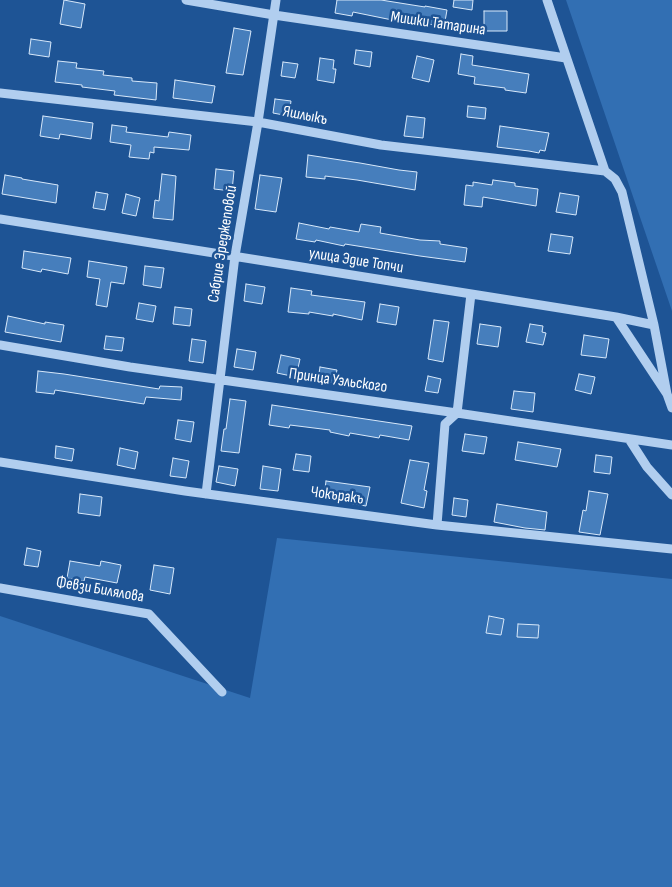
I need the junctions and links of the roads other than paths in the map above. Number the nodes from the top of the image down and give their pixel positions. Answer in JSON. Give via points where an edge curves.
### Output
{"nodes":[{"id":1,"x":186,"y":0,"type":"edge"},
{"id":2,"x":276,"y":0,"type":"edge"},
{"id":3,"x":547,"y":0,"type":"edge"},
{"id":4,"x":274,"y":15,"type":"junction"},
{"id":5,"x":566,"y":58,"type":"junction"},
{"id":6,"x":0,"y":93,"type":"edge"},
{"id":7,"x":258,"y":122,"type":"junction"},
{"id":8,"x":605,"y":171,"type":"junction"},
{"id":9,"x":0,"y":219,"type":"edge"},
{"id":10,"x":235,"y":256,"type":"junction"},
{"id":11,"x":470,"y":294,"type":"junction"},
{"id":12,"x":616,"y":317,"type":"junction"},
{"id":13,"x":654,"y":325,"type":"junction"},
{"id":14,"x":0,"y":345,"type":"edge"},
{"id":15,"x":220,"y":380,"type":"junction"},
{"id":16,"x":668,"y":394,"type":"junction"},
{"id":17,"x":672,"y":408,"type":"edge"},
{"id":18,"x":457,"y":413,"type":"junction"},
{"id":19,"x":629,"y":439,"type":"junction"},
{"id":20,"x":672,"y":445,"type":"edge"},
{"id":21,"x":0,"y":462,"type":"edge"},
{"id":22,"x":206,"y":494,"type":"junction"},
{"id":23,"x":672,"y":495,"type":"edge"},
{"id":24,"x":436,"y":525,"type":"junction"},
{"id":25,"x":672,"y":548,"type":"edge"},
{"id":26,"x":0,"y":588,"type":"edge"},
{"id":27,"x":222,"y":692,"type":"dead end"}],
"edges":[{"from":1,"to":4,"type":"street","name":"Мишки Татарина"},
{"from":2,"to":4,"type":"street","name":"Сабрие Эреджеповой"},
{"from":3,"to":5,"type":"street"},
{"from":4,"to":5,"type":"street","name":"Мишки Татарина"},
{"from":4,"to":7,"type":"street","name":"Сабрие Эреджеповой"},
{"from":5,"to":8,"type":"street"},
{"from":6,"to":7,"type":"street","name":"Яшлыкъ"},
{"from":7,"to":8,"type":"street","name":"Яшлыкъ","via":[[381,145]]},
{"from":7,"to":10,"type":"street","name":"Сабрие Эреджеповой"},
{"from":8,"to":13,"type":"street","via":[[616,179],[622,192]]},
{"from":9,"to":10,"type":"street","name":"улица Эдие Топчи"},
{"from":10,"to":11,"type":"street","name":"улица Эдие Топчи"},
{"from":10,"to":15,"type":"street","name":"Сабрие Эреджеповой"},
{"from":11,"to":12,"type":"street","name":"улица Эдие Топчи"},
{"from":11,"to":18,"type":"street"},
{"from":12,"to":13,"type":"street","name":"улица Эдие Топчи"},
{"from":12,"to":16,"type":"street"},
{"from":13,"to":16,"type":"street"},
{"from":14,"to":15,"type":"street","name":"Принца Уэльского"},
{"from":15,"to":18,"type":"street","name":"Принца Уэльского"},
{"from":15,"to":22,"type":"street","name":"Сабрие Эреджеповой"},
{"from":16,"to":17,"type":"street"},
{"from":18,"to":19,"type":"street","name":"Принца Уэльского"},
{"from":18,"to":24,"type":"street","via":[[445,424]]},
{"from":19,"to":20,"type":"street","name":"Принца Уэльского"},
{"from":19,"to":23,"type":"street","via":[[647,467]]},
{"from":21,"to":22,"type":"street","name":"Чокъракъ"},
{"from":22,"to":24,"type":"street","name":"Чокъракъ"},
{"from":24,"to":25,"type":"street","name":"Чокъракъ"},
{"from":26,"to":27,"type":"street","name":"Февзи Билялова","via":[[149,614]]}]}
